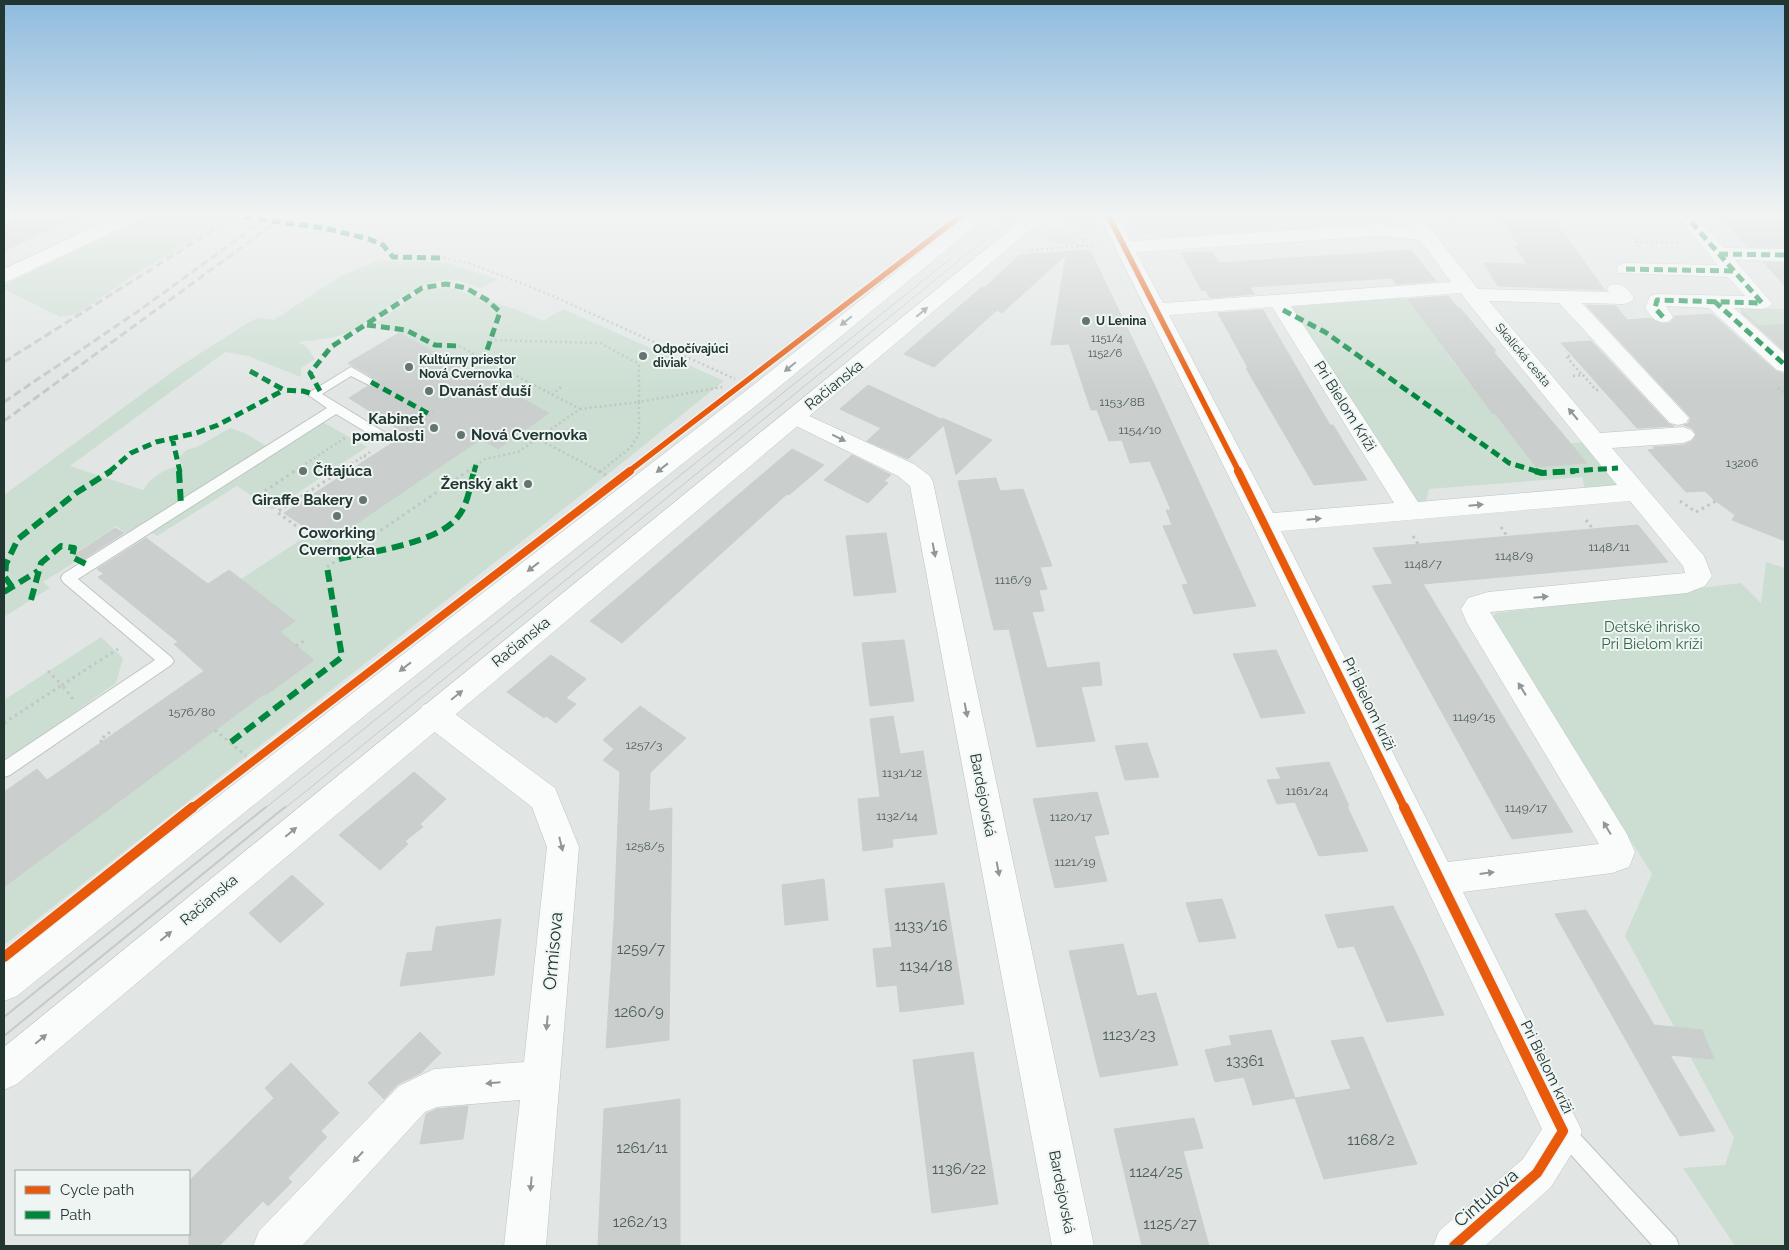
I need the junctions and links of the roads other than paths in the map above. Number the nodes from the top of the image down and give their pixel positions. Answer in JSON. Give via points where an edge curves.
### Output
{"nodes":[{"id":1,"x":905,"y":273,"type":"edge"},
{"id":2,"x":969,"y":273,"type":"edge"},
{"id":3,"x":1133,"y":273,"type":"edge"},
{"id":4,"x":1455,"y":273,"type":"edge"},
{"id":5,"x":1736,"y":273,"type":"edge"},
{"id":6,"x":1617,"y":289,"type":"dead end"},
{"id":7,"x":1469,"y":291,"type":"junction"},
{"id":8,"x":1565,"y":297,"type":"junction"},
{"id":9,"x":1278,"y":301,"type":"junction"},
{"id":10,"x":1714,"y":301,"type":"junction"},
{"id":11,"x":1156,"y":310,"type":"junction"},
{"id":12,"x":1663,"y":317,"type":"dead end"},
{"id":13,"x":1785,"y":365,"type":"edge"},
{"id":14,"x":370,"y":382,"type":"dead end"},
{"id":15,"x":336,"y":408,"type":"junction"},
{"id":16,"x":796,"y":417,"type":"junction"},
{"id":17,"x":380,"y":435,"type":"dead end"},
{"id":18,"x":1595,"y":441,"type":"junction"},
{"id":19,"x":1638,"y":492,"type":"junction"},
{"id":20,"x":1411,"y":511,"type":"junction"},
{"id":21,"x":1265,"y":524,"type":"junction"},
{"id":22,"x":433,"y":714,"type":"junction"},
{"id":23,"x":4,"y":770,"type":"edge"},
{"id":24,"x":1439,"y":879,"type":"junction"},
{"id":25,"x":4,"y":983,"type":"edge"},
{"id":26,"x":4,"y":1071,"type":"edge"},
{"id":27,"x":541,"y":1079,"type":"junction"},
{"id":28,"x":1563,"y":1131,"type":"junction"},
{"id":29,"x":1537,"y":1173,"type":"joint"},
{"id":30,"x":274,"y":1246,"type":"edge"},
{"id":31,"x":525,"y":1246,"type":"edge"},
{"id":32,"x":1073,"y":1246,"type":"edge"},
{"id":33,"x":1454,"y":1246,"type":"edge"},
{"id":34,"x":1668,"y":1246,"type":"edge"}],
"edges":[{"from":1,"to":25,"type":"street","one_way":true,"via":[[752,387]]},
{"from":16,"to":2,"type":"street","name":"Račianska","one_way":true},
{"from":3,"to":11,"type":"street","name":"Pri Bielom kríži"},
{"from":4,"to":7,"type":"street","name":"Skalická cesta"},
{"from":5,"to":10,"type":"street","via":[[1762,303]]},
{"from":6,"to":8,"type":"street","via":[[1624,298]]},
{"from":7,"to":8,"type":"street"},
{"from":7,"to":9,"type":"street"},
{"from":18,"to":7,"type":"street","name":"Skalická cesta","one_way":true},
{"from":8,"to":18,"type":"street","via":[[1681,426]]},
{"from":9,"to":11,"type":"street"},
{"from":9,"to":20,"type":"street","name":"Pri Bielom Kríži"},
{"from":10,"to":12,"type":"street","via":[[1657,300],[1655,308]]},
{"from":10,"to":13,"type":"street"},
{"from":11,"to":21,"type":"street","name":"Pri Bielom kríži"},
{"from":14,"to":15,"type":"lane","via":[[351,371],[313,394]]},
{"from":15,"to":17,"type":"lane"},
{"from":15,"to":23,"type":"lane","via":[[68,578],[166,661]]},
{"from":22,"to":16,"type":"street","name":"Račianska","one_way":true},
{"from":16,"to":32,"type":"street","name":"Bardejovská","one_way":true,"via":[[906,470],[921,482]]},
{"from":18,"to":19,"type":"street","name":"Skalická cesta"},
{"from":20,"to":19,"type":"street","one_way":true},
{"from":24,"to":19,"type":"street","name":"Skalická cesta","one_way":true,"via":[[1617,856],[1616,844],[1477,616],[1476,609],[1488,602],[1696,580],[1700,576],[1695,563]]},
{"from":21,"to":20,"type":"street","one_way":true},
{"from":21,"to":24,"type":"street","name":"Pri Bielom kríži"},
{"from":26,"to":22,"type":"street","name":"Račianska","one_way":true},
{"from":22,"to":27,"type":"street","name":"Ormisova","one_way":true,"via":[[544,798],[563,847]]},
{"from":24,"to":28,"type":"street","name":"Pri Bielom kríži"},
{"from":27,"to":30,"type":"street","one_way":true,"via":[[434,1088],[412,1100]]},
{"from":27,"to":31,"type":"street","name":"Ormisova","one_way":true},
{"from":28,"to":29,"type":"street","name":"Pri Bielom kríži"},
{"from":28,"to":34,"type":"lane"},
{"from":29,"to":33,"type":"street","name":"Cintulova"}]}
